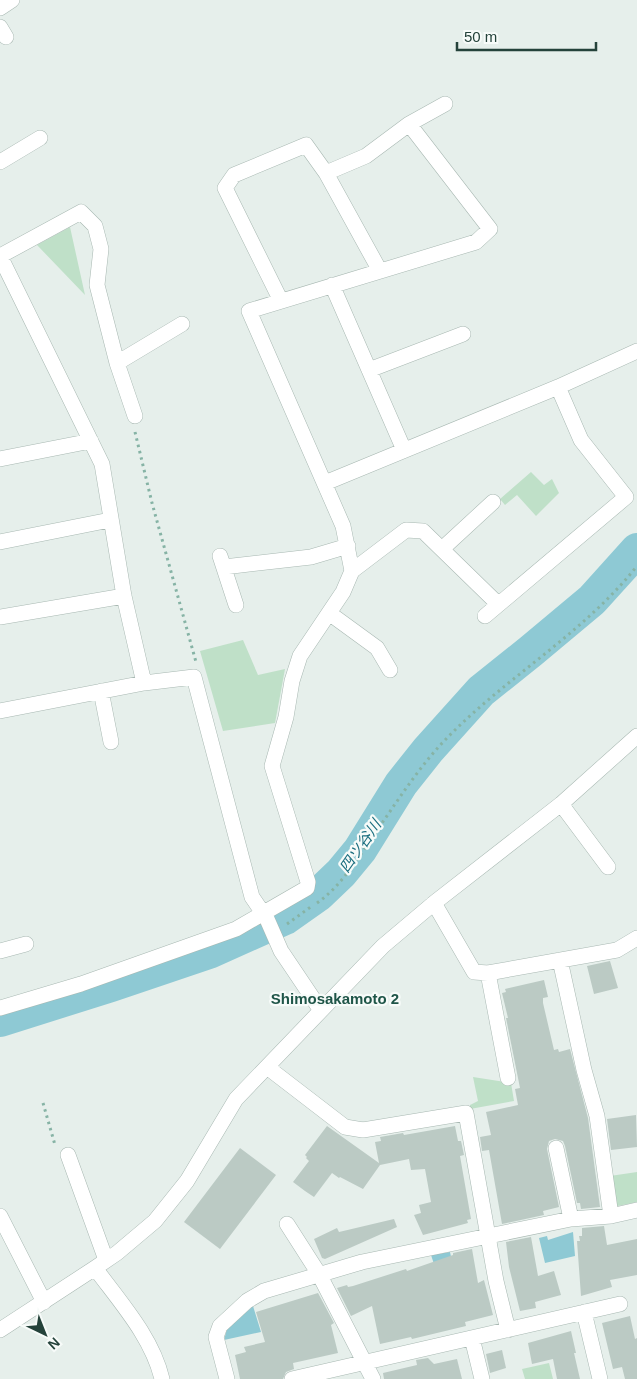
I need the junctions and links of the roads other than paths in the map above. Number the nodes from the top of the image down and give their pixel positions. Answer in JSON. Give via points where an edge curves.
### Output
{"nodes":[{"id":1,"x":12,"y":0,"type":"edge"},
{"id":2,"x":0,"y":8,"type":"edge"},
{"id":3,"x":445,"y":104,"type":"dead end"},
{"id":4,"x":410,"y":124,"type":"junction"},
{"id":5,"x":40,"y":138,"type":"dead end"},
{"id":6,"x":0,"y":162,"type":"edge"},
{"id":7,"x":326,"y":173,"type":"junction"},
{"id":8,"x":0,"y":256,"type":"edge"},
{"id":9,"x":380,"y":271,"type":"junction"},
{"id":10,"x":332,"y":286,"type":"junction"},
{"id":11,"x":280,"y":301,"type":"junction"},
{"id":12,"x":182,"y":324,"type":"dead end"},
{"id":13,"x":463,"y":334,"type":"dead end"},
{"id":14,"x":637,"y":351,"type":"edge"},
{"id":15,"x":116,"y":363,"type":"junction"},
{"id":16,"x":369,"y":370,"type":"junction"},
{"id":17,"x":558,"y":387,"type":"junction"},
{"id":18,"x":135,"y":416,"type":"road end"},
{"id":19,"x":91,"y":442,"type":"junction"},
{"id":20,"x":404,"y":450,"type":"junction"},
{"id":21,"x":0,"y":459,"type":"edge"},
{"id":22,"x":325,"y":482,"type":"junction"},
{"id":23,"x":493,"y":502,"type":"dead end"},
{"id":24,"x":110,"y":520,"type":"junction"},
{"id":25,"x":0,"y":542,"type":"edge"},
{"id":26,"x":348,"y":546,"type":"junction"},
{"id":27,"x":442,"y":549,"type":"junction"},
{"id":28,"x":352,"y":571,"type":"junction"},
{"id":29,"x":124,"y":596,"type":"junction"},
{"id":30,"x":498,"y":604,"type":"junction"},
{"id":31,"x":236,"y":605,"type":"dead end"},
{"id":32,"x":329,"y":613,"type":"junction"},
{"id":33,"x":485,"y":616,"type":"dead end"},
{"id":34,"x":0,"y":618,"type":"edge"},
{"id":35,"x":390,"y":670,"type":"dead end"},
{"id":36,"x":144,"y":683,"type":"junction"},
{"id":37,"x":101,"y":691,"type":"junction"},
{"id":38,"x":0,"y":711,"type":"edge"},
{"id":39,"x":635,"y":741,"type":"edge"},
{"id":40,"x":111,"y":742,"type":"dead end"},
{"id":41,"x":561,"y":804,"type":"junction"},
{"id":42,"x":608,"y":867,"type":"dead end"},
{"id":43,"x":434,"y":903,"type":"junction"},
{"id":44,"x":269,"y":924,"type":"junction"},
{"id":45,"x":637,"y":938,"type":"edge"},
{"id":46,"x":26,"y":944,"type":"dead end"},
{"id":47,"x":0,"y":951,"type":"edge"},
{"id":48,"x":560,"y":960,"type":"junction"},
{"id":49,"x":488,"y":973,"type":"junction"},
{"id":50,"x":0,"y":1008,"type":"edge"},
{"id":51,"x":320,"y":1009,"type":"junction"},
{"id":52,"x":267,"y":1067,"type":"junction"},
{"id":53,"x":508,"y":1078,"type":"dead end"},
{"id":54,"x":556,"y":1148,"type":"dead end"},
{"id":55,"x":68,"y":1155,"type":"road end"},
{"id":56,"x":637,"y":1210,"type":"edge"},
{"id":57,"x":0,"y":1216,"type":"edge"},
{"id":58,"x":611,"y":1216,"type":"junction"},
{"id":59,"x":571,"y":1219,"type":"junction"},
{"id":60,"x":287,"y":1224,"type":"dead end"},
{"id":61,"x":488,"y":1235,"type":"junction"},
{"id":62,"x":101,"y":1264,"type":"junction"},
{"id":63,"x":319,"y":1274,"type":"junction"},
{"id":64,"x":44,"y":1302,"type":"junction"},
{"id":65,"x":620,"y":1304,"type":"dead end"},
{"id":66,"x":584,"y":1312,"type":"junction"},
{"id":67,"x":0,"y":1330,"type":"edge"},
{"id":68,"x":508,"y":1330,"type":"junction"},
{"id":69,"x":472,"y":1338,"type":"junction"},
{"id":70,"x":365,"y":1362,"type":"junction"},
{"id":71,"x":162,"y":1379,"type":"edge"},
{"id":72,"x":227,"y":1379,"type":"edge"},
{"id":73,"x":292,"y":1379,"type":"edge"},
{"id":74,"x":373,"y":1379,"type":"edge"},
{"id":75,"x":482,"y":1379,"type":"edge"},
{"id":76,"x":600,"y":1379,"type":"edge"}],
"edges":[{"from":1,"to":2,"type":"street"},
{"from":3,"to":4,"type":"street"},
{"from":4,"to":7,"type":"street","via":[[366,156]]},
{"from":4,"to":9,"type":"street","via":[[490,229],[476,242]]},
{"from":5,"to":6,"type":"street"},
{"from":7,"to":9,"type":"street"},
{"from":7,"to":11,"type":"street","via":[[306,146],[234,175],[225,188]]},
{"from":8,"to":15,"type":"street","via":[[81,212],[95,226],[101,249],[96,285]]},
{"from":8,"to":19,"type":"street"},
{"from":9,"to":10,"type":"street"},
{"from":10,"to":11,"type":"street"},
{"from":10,"to":16,"type":"street"},
{"from":11,"to":22,"type":"street","via":[[249,311]]},
{"from":12,"to":15,"type":"street"},
{"from":13,"to":16,"type":"street"},
{"from":14,"to":17,"type":"street"},
{"from":15,"to":18,"type":"street"},
{"from":16,"to":20,"type":"street"},
{"from":17,"to":20,"type":"street"},
{"from":17,"to":30,"type":"street","via":[[581,440],[626,497]]},
{"from":19,"to":21,"type":"street"},
{"from":19,"to":24,"type":"street","via":[[102,464]]},
{"from":20,"to":22,"type":"street"},
{"from":22,"to":26,"type":"street"},
{"from":23,"to":27,"type":"street"},
{"from":24,"to":25,"type":"street"},
{"from":24,"to":29,"type":"street"},
{"from":26,"to":28,"type":"street"},
{"from":26,"to":31,"type":"street","via":[[311,557],[222,562]]},
{"from":27,"to":28,"type":"street","via":[[423,531],[406,530]]},
{"from":27,"to":30,"type":"street"},
{"from":28,"to":32,"type":"street"},
{"from":29,"to":34,"type":"street"},
{"from":29,"to":36,"type":"street"},
{"from":30,"to":33,"type":"street"},
{"from":32,"to":35,"type":"street","via":[[376,648]]},
{"from":32,"to":44,"type":"street","via":[[300,656],[272,766],[308,882],[307,888]]},
{"from":36,"to":37,"type":"street"},
{"from":36,"to":44,"type":"street","via":[[194,677],[252,897]]},
{"from":37,"to":38,"type":"street"},
{"from":37,"to":40,"type":"street"},
{"from":39,"to":41,"type":"street"},
{"from":41,"to":42,"type":"street"},
{"from":41,"to":43,"type":"street"},
{"from":43,"to":49,"type":"street","via":[[474,972]]},
{"from":43,"to":51,"type":"street","via":[[383,946]]},
{"from":44,"to":50,"type":"street","via":[[236,929],[81,984]]},
{"from":44,"to":51,"type":"street","via":[[281,951]]},
{"from":45,"to":48,"type":"street","via":[[617,950]]},
{"from":46,"to":47,"type":"street"},
{"from":48,"to":49,"type":"street"},
{"from":48,"to":58,"type":"street","via":[[597,1116]]},
{"from":49,"to":53,"type":"street"},
{"from":51,"to":52,"type":"street"},
{"from":52,"to":61,"type":"street","via":[[345,1128],[363,1130],[466,1113]]},
{"from":52,"to":62,"type":"street","via":[[236,1099],[187,1181],[155,1221]]},
{"from":54,"to":59,"type":"street"},
{"from":55,"to":62,"type":"street"},
{"from":56,"to":58,"type":"street"},
{"from":57,"to":64,"type":"street"},
{"from":58,"to":59,"type":"street"},
{"from":59,"to":61,"type":"street"},
{"from":60,"to":63,"type":"street"},
{"from":61,"to":63,"type":"street"},
{"from":61,"to":68,"type":"street"},
{"from":62,"to":64,"type":"street"},
{"from":62,"to":71,"type":"street","via":[[149,1345]]},
{"from":63,"to":70,"type":"street"},
{"from":63,"to":72,"type":"street","via":[[264,1291],[247,1301],[220,1326],[216,1337]]},
{"from":64,"to":67,"type":"street"},
{"from":65,"to":66,"type":"street"},
{"from":66,"to":68,"type":"street"},
{"from":66,"to":76,"type":"street"},
{"from":68,"to":69,"type":"street"},
{"from":69,"to":70,"type":"street"},
{"from":69,"to":75,"type":"street"},
{"from":70,"to":73,"type":"street"},
{"from":70,"to":74,"type":"street"}]}
